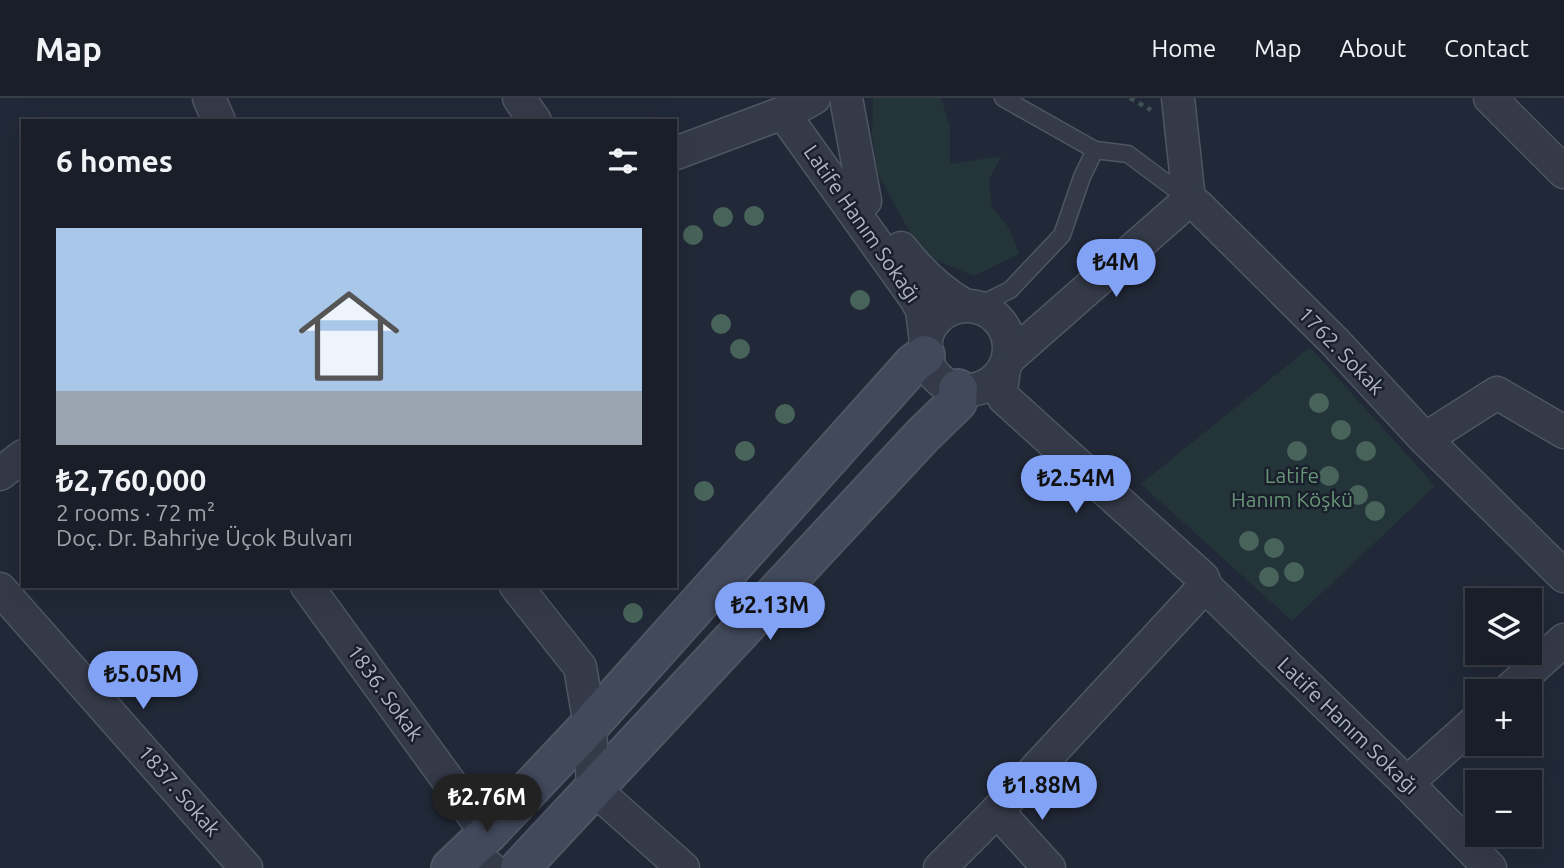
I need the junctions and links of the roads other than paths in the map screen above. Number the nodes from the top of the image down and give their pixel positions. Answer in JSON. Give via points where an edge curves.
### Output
{"nodes":[{"id":1,"x":209,"y":98,"type":"edge"},
{"id":2,"x":519,"y":98,"type":"edge"},
{"id":3,"x":846,"y":98,"type":"edge"},
{"id":4,"x":1003,"y":98,"type":"edge"},
{"id":5,"x":1178,"y":98,"type":"edge"},
{"id":6,"x":1490,"y":98,"type":"edge"},
{"id":7,"x":798,"y":106,"type":"edge"},
{"id":8,"x":218,"y":119,"type":"edge"},
{"id":9,"x":534,"y":119,"type":"edge"},
{"id":10,"x":1095,"y":150,"type":"junction"},
{"id":11,"x":677,"y":153,"type":"edge"},
{"id":12,"x":1564,"y":172,"type":"edge"},
{"id":13,"x":1189,"y":200,"type":"junction"},
{"id":14,"x":865,"y":201,"type":"junction"},
{"id":15,"x":970,"y":306,"type":"junction"},
{"id":16,"x":925,"y":349,"type":"junction"},
{"id":17,"x":1007,"y":364,"type":"junction"},
{"id":18,"x":965,"y":389,"type":"junction"},
{"id":19,"x":1564,"y":432,"type":"edge"},
{"id":20,"x":1425,"y":439,"type":"junction"},
{"id":21,"x":21,"y":458,"type":"edge"},
{"id":22,"x":0,"y":474,"type":"edge"},
{"id":23,"x":1564,"y":576,"type":"edge"},
{"id":24,"x":1205,"y":586,"type":"junction"},
{"id":25,"x":308,"y":588,"type":"edge"},
{"id":26,"x":518,"y":588,"type":"edge"},
{"id":27,"x":0,"y":589,"type":"edge"},
{"id":28,"x":1564,"y":640,"type":"edge"},
{"id":29,"x":1521,"y":679,"type":"edge"},
{"id":30,"x":590,"y":726,"type":"junction"},
{"id":31,"x":1465,"y":731,"type":"edge"},
{"id":32,"x":1408,"y":783,"type":"junction"},
{"id":33,"x":593,"y":788,"type":"junction"},
{"id":34,"x":996,"y":811,"type":"junction"},
{"id":35,"x":473,"y":857,"type":"edge"},
{"id":36,"x":246,"y":868,"type":"edge"},
{"id":37,"x":520,"y":868,"type":"edge"},
{"id":38,"x":683,"y":868,"type":"edge"},
{"id":39,"x":940,"y":868,"type":"edge"},
{"id":40,"x":1049,"y":868,"type":"edge"},
{"id":41,"x":1490,"y":868,"type":"edge"}],
"edges":[{"from":1,"to":8,"type":"street"},
{"from":2,"to":9,"type":"street"},
{"from":3,"to":14,"type":"street"},
{"from":4,"to":10,"type":"lane"},
{"from":5,"to":13,"type":"street"},
{"from":6,"to":12,"type":"street"},
{"from":7,"to":11,"type":"street"},
{"from":7,"to":14,"type":"street"},
{"from":7,"to":16,"type":"street","name":"Latife Hanım Sokağı","via":[[922,310]]},
{"from":10,"to":13,"type":"lane","via":[[1128,154]]},
{"from":10,"to":15,"type":"lane","via":[[1062,235],[1010,290]]},
{"from":13,"to":17,"type":"street"},
{"from":13,"to":20,"type":"street","name":"1762. Sokak","via":[[1324,331]]},
{"from":14,"to":15,"type":"street","via":[[918,270],[944,293]]},
{"from":15,"to":16,"type":"street","via":[[950,309],[938,317]]},
{"from":15,"to":17,"type":"street","via":[[989,311],[999,320],[1010,343]]},
{"from":16,"to":18,"type":"street","via":[[937,377]]},
{"from":16,"to":30,"type":"main road"},
{"from":17,"to":18,"type":"street","via":[[996,380]]},
{"from":17,"to":24,"type":"street","name":"Latife Hanım Sokağı","via":[[1001,391],[1004,398],[1203,578]]},
{"from":18,"to":24,"type":"street","name":"Latife Hanım Sokağı","via":[[1014,422],[1191,585]]},
{"from":18,"to":33,"type":"main road"},
{"from":19,"to":20,"type":"street","via":[[1497,393]]},
{"from":20,"to":23,"type":"street","name":"1762. Sokak"},
{"from":21,"to":22,"type":"street"},
{"from":24,"to":32,"type":"street","name":"Latife Hanım Sokağı"},
{"from":24,"to":34,"type":"street"},
{"from":25,"to":35,"type":"street","name":"1836. Sokak"},
{"from":26,"to":30,"type":"street","via":[[580,667]]},
{"from":27,"to":36,"type":"street","name":"1837. Sokak"},
{"from":28,"to":29,"type":"street"},
{"from":30,"to":33,"type":"street"},
{"from":30,"to":35,"type":"main road"},
{"from":31,"to":32,"type":"street"},
{"from":32,"to":41,"type":"street","name":"Latife Hanım Sokağı"},
{"from":33,"to":37,"type":"main road"},
{"from":33,"to":38,"type":"street"},
{"from":34,"to":39,"type":"street"},
{"from":34,"to":40,"type":"street"}]}
